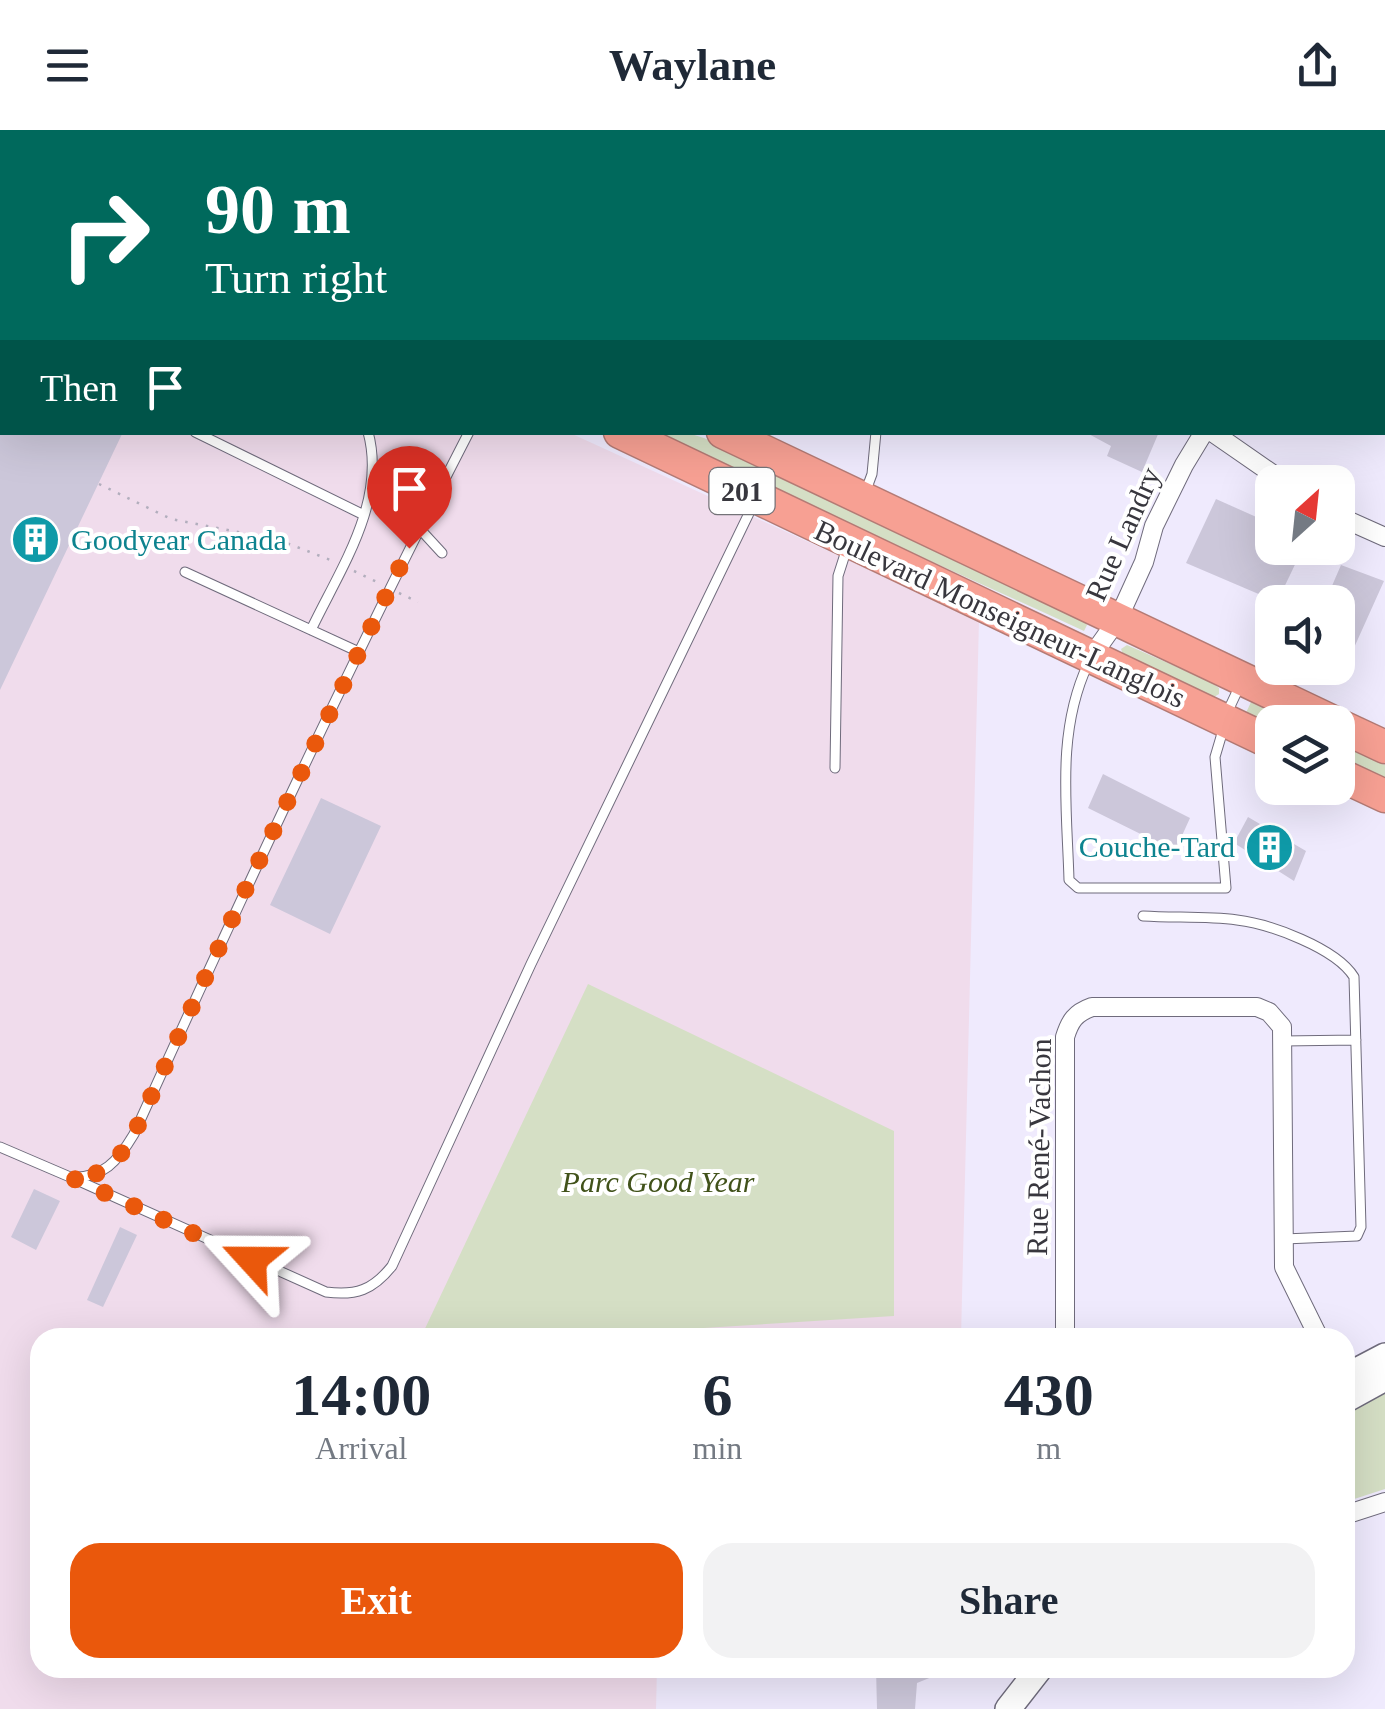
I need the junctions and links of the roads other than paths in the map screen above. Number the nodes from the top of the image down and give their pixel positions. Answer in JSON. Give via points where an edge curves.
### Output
{"nodes":[{"id":1,"x":201,"y":435,"type":"edge"},
{"id":2,"x":368,"y":435,"type":"edge"},
{"id":3,"x":466,"y":435,"type":"edge"},
{"id":4,"x":626,"y":435,"type":"edge"},
{"id":5,"x":729,"y":435,"type":"edge"},
{"id":6,"x":876,"y":435,"type":"edge"},
{"id":7,"x":1206,"y":435,"type":"edge"},
{"id":8,"x":1213,"y":435,"type":"edge"},
{"id":9,"x":1258,"y":465,"type":"edge"},
{"id":10,"x":756,"y":498,"type":"junction"},
{"id":11,"x":862,"y":498,"type":"junction"},
{"id":12,"x":364,"y":514,"type":"junction"},
{"id":13,"x":1355,"y":524,"type":"edge"},
{"id":14,"x":419,"y":528,"type":"junction"},
{"id":15,"x":1385,"y":537,"type":"edge"},
{"id":16,"x":850,"y":542,"type":"junction"},
{"id":17,"x":442,"y":552,"type":"dead end"},
{"id":18,"x":185,"y":572,"type":"dead end"},
{"id":19,"x":1118,"y":619,"type":"junction"},
{"id":20,"x":311,"y":630,"type":"junction"},
{"id":21,"x":360,"y":652,"type":"junction"},
{"id":22,"x":1092,"y":657,"type":"junction"},
{"id":23,"x":1243,"y":679,"type":"junction"},
{"id":24,"x":1296,"y":705,"type":"edge"},
{"id":25,"x":1224,"y":720,"type":"junction"},
{"id":26,"x":1355,"y":733,"type":"edge"},
{"id":27,"x":1255,"y":735,"type":"edge"},
{"id":28,"x":1385,"y":747,"type":"edge"},
{"id":29,"x":835,"y":768,"type":"dead end"},
{"id":30,"x":1355,"y":782,"type":"edge"},
{"id":31,"x":1385,"y":796,"type":"edge"},
{"id":32,"x":1143,"y":916,"type":"dead end"},
{"id":33,"x":1356,"y":1040,"type":"junction"},
{"id":34,"x":1283,"y":1041,"type":"junction"},
{"id":35,"x":0,"y":1146,"type":"edge"},
{"id":36,"x":70,"y":1177,"type":"junction"},
{"id":37,"x":1284,"y":1238,"type":"junction"},
{"id":38,"x":1065,"y":1328,"type":"edge"},
{"id":39,"x":1314,"y":1328,"type":"edge"},
{"id":40,"x":1385,"y":1356,"type":"edge"},
{"id":41,"x":1355,"y":1369,"type":"edge"},
{"id":42,"x":1385,"y":1378,"type":"edge"},
{"id":43,"x":1355,"y":1394,"type":"edge"},
{"id":44,"x":1385,"y":1502,"type":"edge"},
{"id":45,"x":1355,"y":1512,"type":"edge"},
{"id":46,"x":1032,"y":1678,"type":"edge"},
{"id":47,"x":1008,"y":1709,"type":"edge"}],
"edges":[{"from":1,"to":12,"type":"lane"},
{"from":2,"to":12,"type":"lane","via":[[373,476]]},
{"from":3,"to":14,"type":"lane"},
{"from":4,"to":10,"type":"highway","name":"Boulevard Monseigneur-Langlois","number":"201"},
{"from":5,"to":11,"type":"highway","name":"Boulevard Monseigneur-Langlois","number":"201"},
{"from":6,"to":11,"type":"lane"},
{"from":7,"to":19,"type":"street","name":"Rue Landry","via":[[1154,526]]},
{"from":8,"to":9,"type":"street"},
{"from":10,"to":16,"type":"highway","name":"Boulevard Monseigneur-Langlois","number":"201"},
{"from":10,"to":36,"type":"lane","via":[[379,1282],[348,1296],[326,1292]]},
{"from":11,"to":19,"type":"highway","name":"Boulevard Monseigneur-Langlois","number":"201"},
{"from":12,"to":20,"type":"lane"},
{"from":13,"to":15,"type":"street"},
{"from":14,"to":17,"type":"lane"},
{"from":14,"to":21,"type":"lane"},
{"from":16,"to":22,"type":"highway","name":"Boulevard Monseigneur-Langlois","number":"201"},
{"from":16,"to":29,"type":"lane","via":[[838,576]]},
{"from":18,"to":20,"type":"lane"},
{"from":19,"to":22,"type":"street","name":"Rue Landry"},
{"from":19,"to":23,"type":"highway","name":"Boulevard Monseigneur-Langlois","number":"201"},
{"from":20,"to":21,"type":"lane"},
{"from":21,"to":36,"type":"lane","via":[[134,1134],[103,1172]]},
{"from":22,"to":25,"type":"highway","name":"Boulevard Monseigneur-Langlois","number":"201"},
{"from":22,"to":25,"type":"lane","via":[[1065,742],[1070,880],[1078,888],[1226,888],[1215,757]]},
{"from":23,"to":24,"type":"highway","name":"Boulevard Monseigneur-Langlois","number":"201"},
{"from":23,"to":25,"type":"lane"},
{"from":25,"to":27,"type":"highway","name":"Boulevard Monseigneur-Langlois","number":"201"},
{"from":26,"to":28,"type":"highway","name":"Boulevard Monseigneur-Langlois","number":"201"},
{"from":30,"to":31,"type":"highway"},
{"from":32,"to":33,"type":"lane","via":[[1239,920],[1335,957],[1354,977]]},
{"from":33,"to":34,"type":"lane"},
{"from":33,"to":37,"type":"lane","via":[[1361,1227],[1357,1236],[1344,1238]]},
{"from":34,"to":37,"type":"street"},
{"from":34,"to":38,"type":"street","name":"Rue René-Vachon","via":[[1282,1028],[1256,1007],[1092,1006],[1070,1022]]},
{"from":35,"to":36,"type":"lane"},
{"from":37,"to":39,"type":"street","via":[[1284,1267]]},
{"from":40,"to":41,"type":"main road"},
{"from":42,"to":43,"type":"main road"},
{"from":44,"to":45,"type":"street"},
{"from":46,"to":47,"type":"main road"}]}
